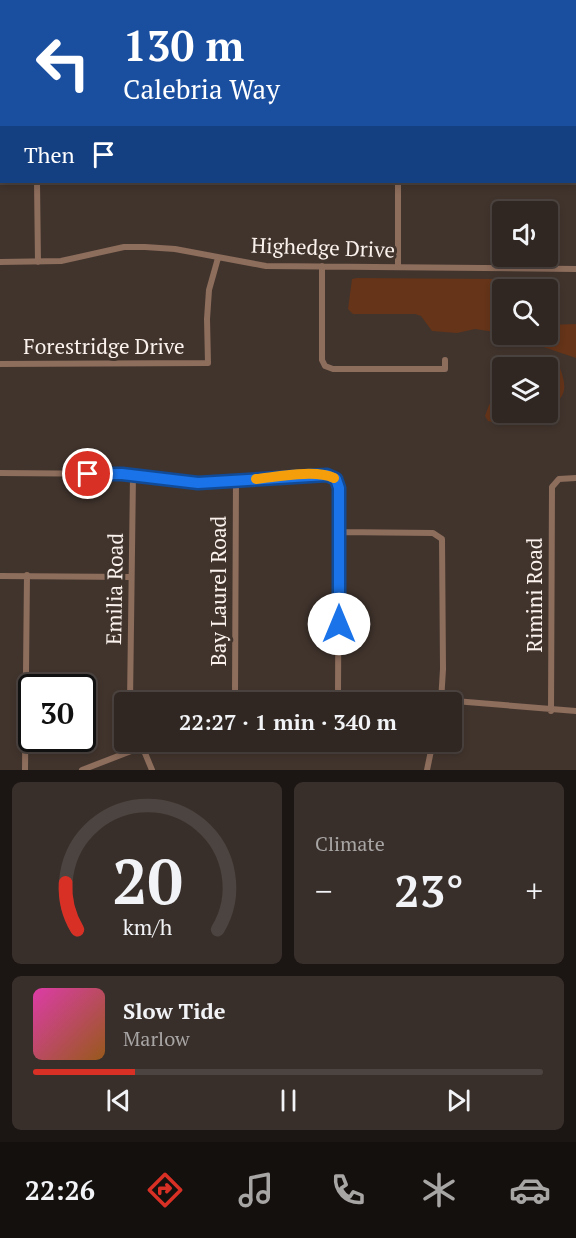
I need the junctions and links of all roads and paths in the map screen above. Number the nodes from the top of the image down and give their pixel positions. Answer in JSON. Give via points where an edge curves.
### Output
{"nodes":[{"id":1,"x":37,"y":183,"type":"edge"},
{"id":2,"x":398,"y":183,"type":"edge"},
{"id":3,"x":218,"y":258,"type":"junction"},
{"id":4,"x":0,"y":262,"type":"edge"},
{"id":5,"x":38,"y":262,"type":"junction"},
{"id":6,"x":322,"y":266,"type":"junction"},
{"id":7,"x":398,"y":267,"type":"junction"},
{"id":8,"x":576,"y":268,"type":"edge"},
{"id":9,"x":445,"y":360,"type":"dead end"},
{"id":10,"x":0,"y":364,"type":"edge"},
{"id":11,"x":0,"y":473,"type":"edge"},
{"id":12,"x":133,"y":475,"type":"junction"},
{"id":13,"x":576,"y":478,"type":"edge"},
{"id":14,"x":236,"y":480,"type":"junction"},
{"id":15,"x":339,"y":532,"type":"junction"},
{"id":16,"x":27,"y":575,"type":"junction"},
{"id":17,"x":0,"y":576,"type":"edge"},
{"id":18,"x":131,"y":577,"type":"junction"},
{"id":19,"x":130,"y":692,"type":"edge"},
{"id":20,"x":235,"y":692,"type":"edge"},
{"id":21,"x":338,"y":692,"type":"edge"},
{"id":22,"x":442,"y":692,"type":"edge"},
{"id":23,"x":462,"y":703,"type":"edge"},
{"id":24,"x":551,"y":711,"type":"junction"},
{"id":25,"x":576,"y":711,"type":"edge"},
{"id":26,"x":123,"y":752,"type":"edge"},
{"id":27,"x":144,"y":752,"type":"edge"},
{"id":28,"x":431,"y":752,"type":"edge"},
{"id":29,"x":25,"y":770,"type":"edge"},
{"id":30,"x":82,"y":770,"type":"edge"},
{"id":31,"x":152,"y":770,"type":"edge"},
{"id":32,"x":427,"y":770,"type":"edge"}],
"edges":[{"from":1,"to":5,"type":"street"},
{"from":2,"to":7,"type":"street"},
{"from":3,"to":5,"type":"street","name":"Highedge Drive","via":[[175,249],[124,247]]},
{"from":3,"to":6,"type":"street","name":"Highedge Drive","via":[[266,266]]},
{"from":3,"to":10,"type":"street","name":"Forestridge Drive","via":[[209,290],[208,363]]},
{"from":4,"to":5,"type":"street","name":"Highedge Drive"},
{"from":6,"to":7,"type":"street","name":"Highedge Drive"},
{"from":6,"to":9,"type":"street","via":[[325,366],[445,369]]},
{"from":7,"to":8,"type":"street","name":"Highedge Drive"},
{"from":11,"to":12,"type":"street"},
{"from":12,"to":14,"type":"street","via":[[187,483]]},
{"from":12,"to":18,"type":"street","name":"Emilia Road"},
{"from":13,"to":24,"type":"street","name":"Rimini Road","via":[[556,480],[552,487]]},
{"from":14,"to":15,"type":"street","via":[[305,475],[336,479]]},
{"from":14,"to":20,"type":"street","name":"Bay Laurel Road"},
{"from":15,"to":21,"type":"street"},
{"from":15,"to":22,"type":"street","via":[[440,536],[444,543]]},
{"from":16,"to":17,"type":"street"},
{"from":16,"to":18,"type":"street"},
{"from":16,"to":29,"type":"street"},
{"from":18,"to":19,"type":"street","name":"Emilia Road"},
{"from":23,"to":24,"type":"street"},
{"from":24,"to":25,"type":"street"},
{"from":26,"to":30,"type":"street"},
{"from":27,"to":31,"type":"street"},
{"from":28,"to":32,"type":"street"}]}
